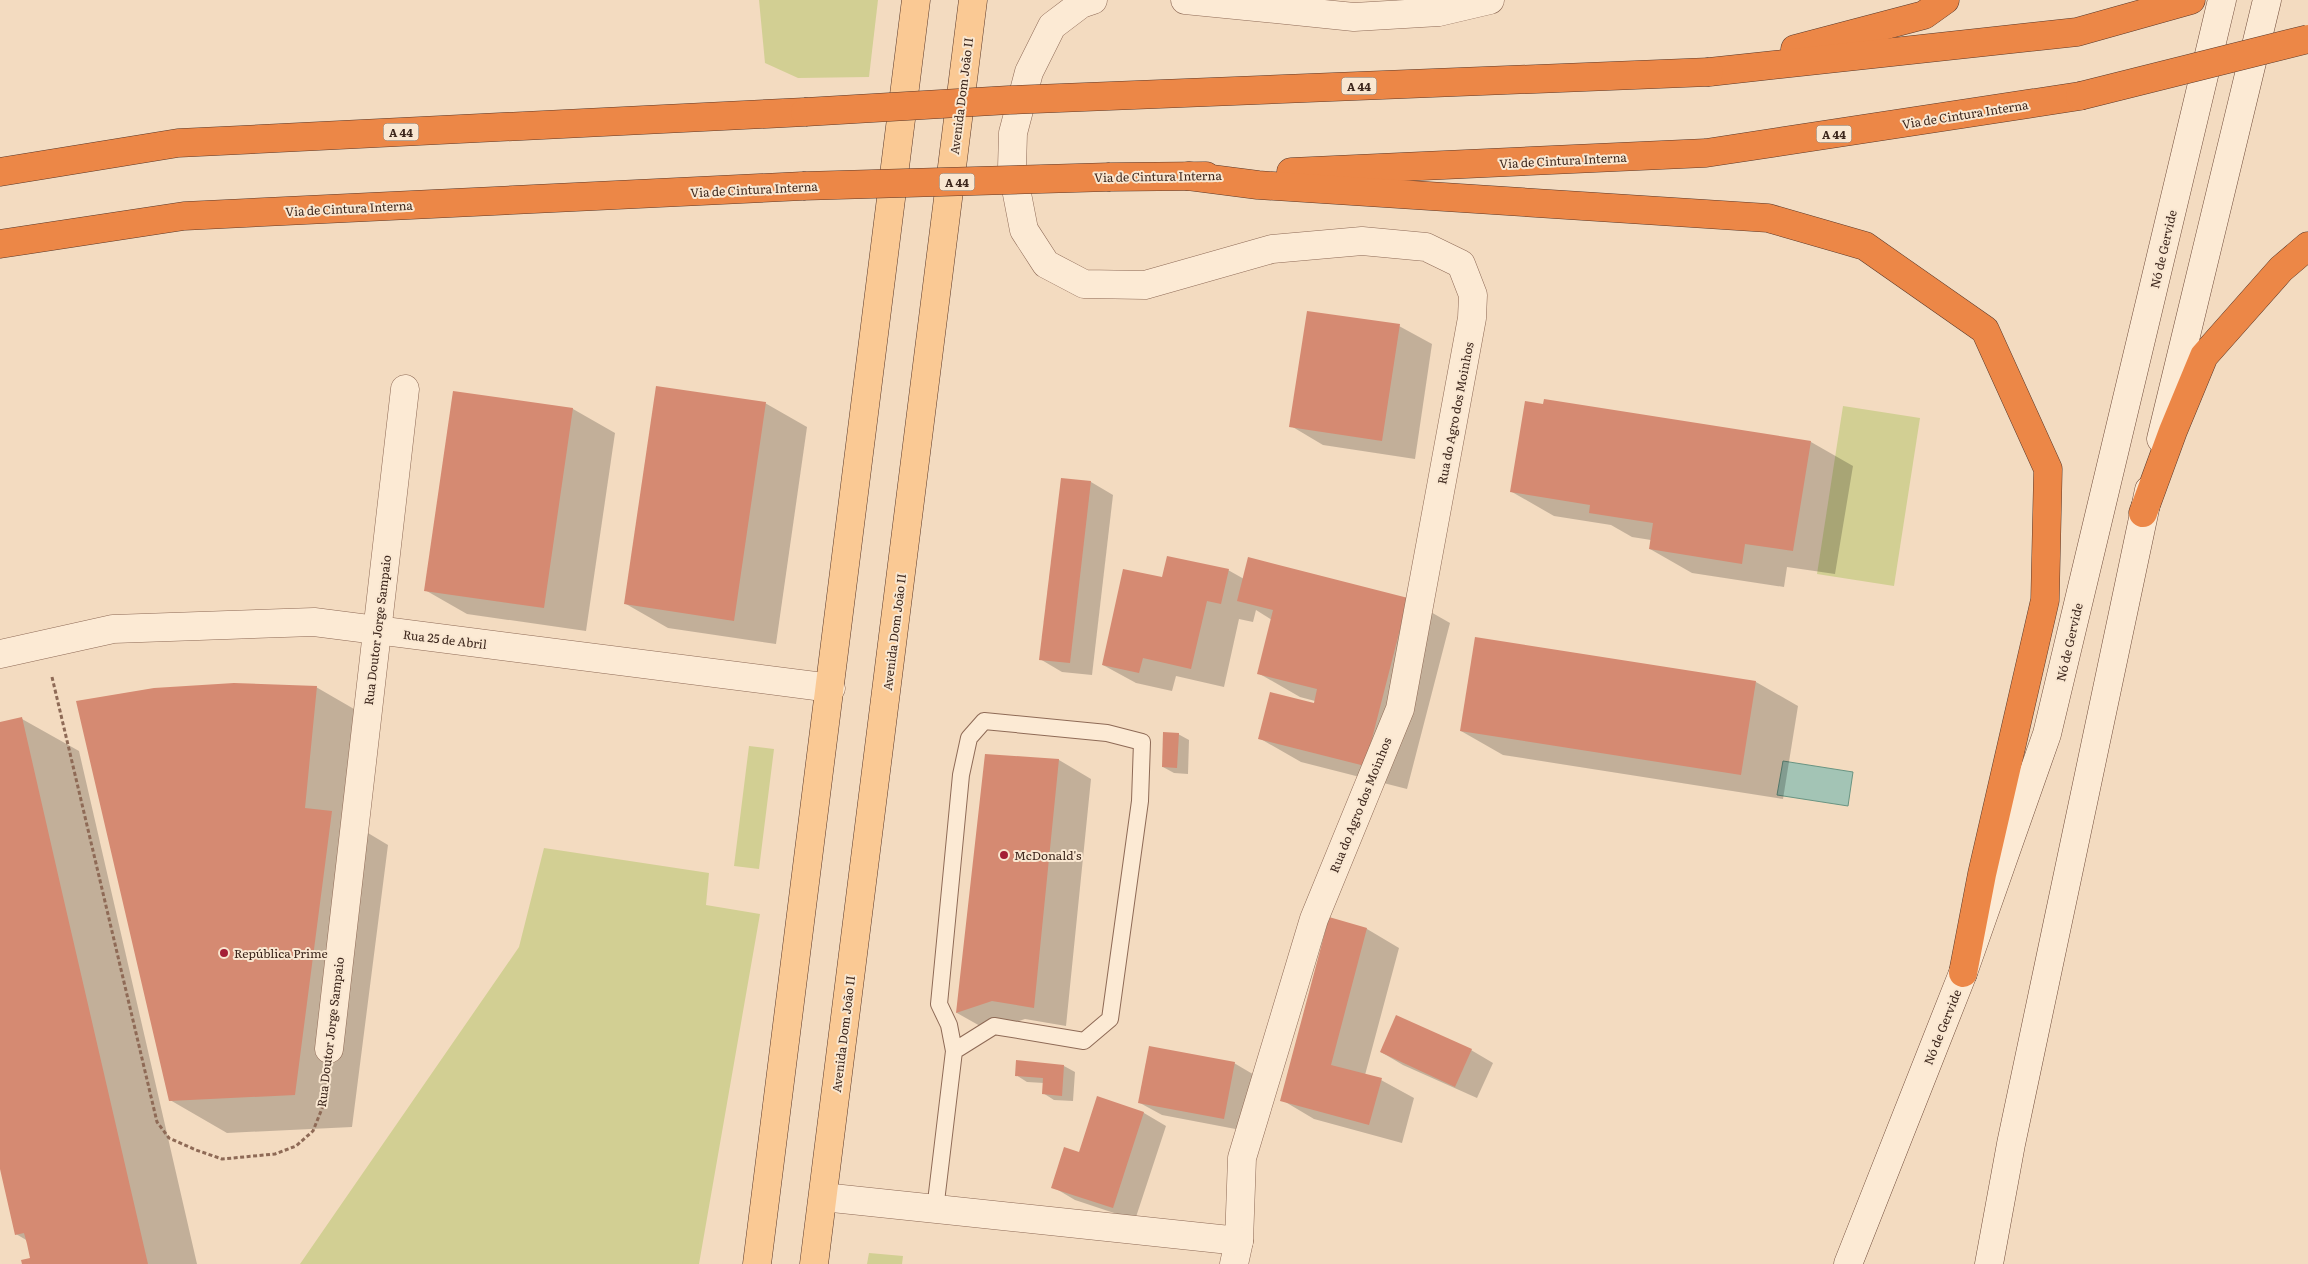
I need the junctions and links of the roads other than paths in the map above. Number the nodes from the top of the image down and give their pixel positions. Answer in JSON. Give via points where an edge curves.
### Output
{"nodes":[{"id":1,"x":916,"y":0,"type":"edge"},
{"id":2,"x":973,"y":0,"type":"edge"},
{"id":3,"x":1093,"y":0,"type":"edge"},
{"id":4,"x":1185,"y":0,"type":"edge"},
{"id":5,"x":1490,"y":0,"type":"edge"},
{"id":6,"x":1944,"y":0,"type":"edge"},
{"id":7,"x":2191,"y":0,"type":"edge"},
{"id":8,"x":2222,"y":0,"type":"edge"},
{"id":9,"x":2266,"y":0,"type":"edge"},
{"id":10,"x":2308,"y":39,"type":"edge"},
{"id":11,"x":1709,"y":72,"type":"junction"},
{"id":12,"x":0,"y":172,"type":"edge"},
{"id":13,"x":1188,"y":176,"type":"junction"},
{"id":14,"x":0,"y":244,"type":"edge"},
{"id":15,"x":2308,"y":246,"type":"edge"},
{"id":16,"x":405,"y":390,"type":"dead end"},
{"id":17,"x":2143,"y":513,"type":"junction"},
{"id":18,"x":376,"y":630,"type":"junction"},
{"id":19,"x":0,"y":654,"type":"edge"},
{"id":20,"x":831,"y":688,"type":"junction"},
{"id":21,"x":1963,"y":972,"type":"junction"},
{"id":22,"x":329,"y":1049,"type":"road end"},
{"id":23,"x":954,"y":1051,"type":"junction"},
{"id":24,"x":822,"y":1197,"type":"junction"},
{"id":25,"x":935,"y":1210,"type":"junction"},
{"id":26,"x":1236,"y":1253,"type":"edge"},
{"id":27,"x":758,"y":1264,"type":"edge"},
{"id":28,"x":814,"y":1264,"type":"edge"},
{"id":29,"x":1848,"y":1264,"type":"edge"},
{"id":30,"x":1989,"y":1264,"type":"edge"}],
"edges":[{"from":1,"to":20,"type":"main road"},
{"from":2,"to":24,"type":"main road","name":"Avenida Dom João II"},
{"from":3,"to":26,"type":"street","name":"Rua do Agro dos Moinhos","via":[[1081,4],[1052,26],[1029,72],[1013,133],[1012,168],[1024,230],[1046,264],[1084,284],[1145,285],[1272,249],[1362,241],[1426,247],[1461,264],[1473,295],[1472,318],[1400,709],[1314,919],[1242,1158]]},
{"from":4,"to":5,"type":"street","via":[[1354,17],[1439,12]]},
{"from":6,"to":11,"type":"highway","via":[[1924,15]]},
{"from":7,"to":11,"type":"highway","number":"A 44","via":[[2077,32]]},
{"from":8,"to":21,"type":"street","name":"Nó de Gervide","via":[[2047,734]]},
{"from":9,"to":17,"type":"street"},
{"from":10,"to":13,"type":"highway","name":"Via de Cintura Interna","number":"A 44","bridge":true,"via":[[2080,96],[1706,153]]},
{"from":11,"to":12,"type":"highway","number":"A 44","bridge":true,"via":[[1008,100],[178,144]]},
{"from":13,"to":14,"type":"highway","name":"Via de Cintura Interna","number":"A 44","bridge":true,"via":[[803,186],[184,216]]},
{"from":13,"to":21,"type":"highway","via":[[1258,185],[1768,218],[1865,246],[1985,330],[2048,469],[2045,600],[1982,874]]},
{"from":15,"to":17,"type":"highway","via":[[2280,269],[2204,356]]},
{"from":16,"to":18,"type":"street","name":"Rua Doutor Jorge Sampaio"},
{"from":17,"to":30,"type":"street","via":[[2011,1144]]},
{"from":18,"to":19,"type":"street","name":"Rua 25 de Abril","via":[[314,622],[113,629]]},
{"from":18,"to":20,"type":"street","name":"Rua 25 de Abril"},
{"from":18,"to":22,"type":"street","name":"Rua Doutor Jorge Sampaio"},
{"from":20,"to":27,"type":"main road"},
{"from":21,"to":29,"type":"street","name":"Nó de Gervide"},
{"from":23,"to":23,"type":"lane","via":[[949,1025],[939,1004],[961,775],[969,738],[984,721],[1107,733],[1142,742],[1140,801],[1110,1019],[1084,1041],[994,1026]]},
{"from":23,"to":25,"type":"lane"},
{"from":24,"to":25,"type":"street"},
{"from":24,"to":28,"type":"main road","name":"Avenida Dom João II"},
{"from":25,"to":26,"type":"street"}]}
